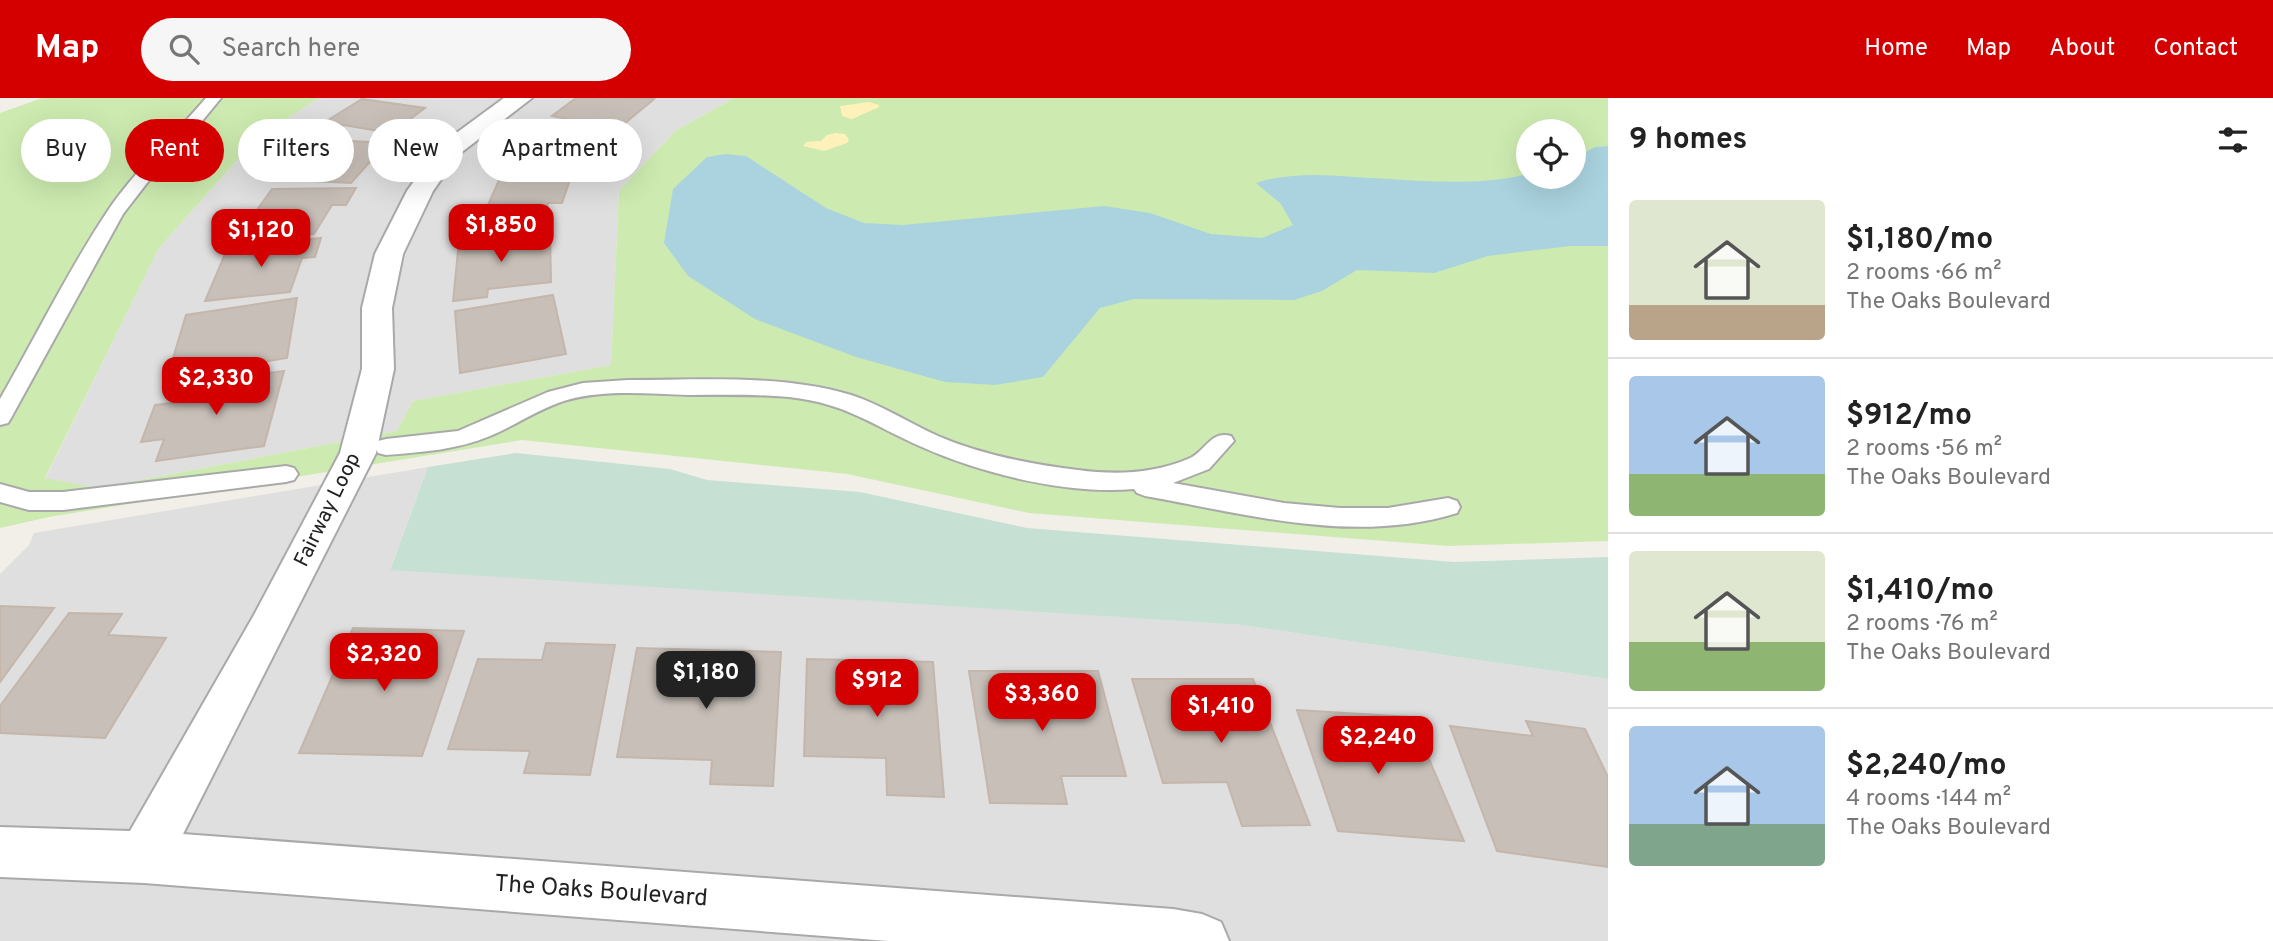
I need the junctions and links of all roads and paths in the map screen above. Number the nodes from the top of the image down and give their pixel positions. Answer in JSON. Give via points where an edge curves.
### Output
{"nodes":[{"id":1,"x":214,"y":98,"type":"edge"},
{"id":2,"x":521,"y":98,"type":"edge"},
{"id":3,"x":0,"y":418,"type":"edge"},
{"id":4,"x":1223,"y":441,"type":"dead end"},
{"id":5,"x":386,"y":447,"type":"dead end"},
{"id":6,"x":286,"y":474,"type":"dead end"},
{"id":7,"x":1113,"y":482,"type":"junction"},
{"id":8,"x":0,"y":493,"type":"edge"},
{"id":9,"x":1448,"y":507,"type":"dead end"},
{"id":10,"x":0,"y":852,"type":"edge"},
{"id":11,"x":144,"y":857,"type":"junction"},
{"id":12,"x":1202,"y":941,"type":"edge"}],
"edges":[{"from":1,"to":3,"type":"lane","via":[[116,213]]},
{"from":2,"to":11,"type":"street","name":"Fairway Loop","via":[[449,150],[420,191],[389,254],[377,308],[378,369],[358,453]]},
{"from":4,"to":7,"type":"lane","via":[[1216,453],[1183,473]]},
{"from":5,"to":7,"type":"lane","via":[[468,436],[567,393],[643,387],[771,389],[842,400],[968,456]]},
{"from":6,"to":8,"type":"lane","via":[[63,501],[29,501]]},
{"from":7,"to":9,"type":"lane","via":[[1300,513],[1366,518]]},
{"from":10,"to":11,"type":"street","name":"The Oaks Boulevard"},
{"from":11,"to":12,"type":"street","name":"The Oaks Boulevard"}]}
